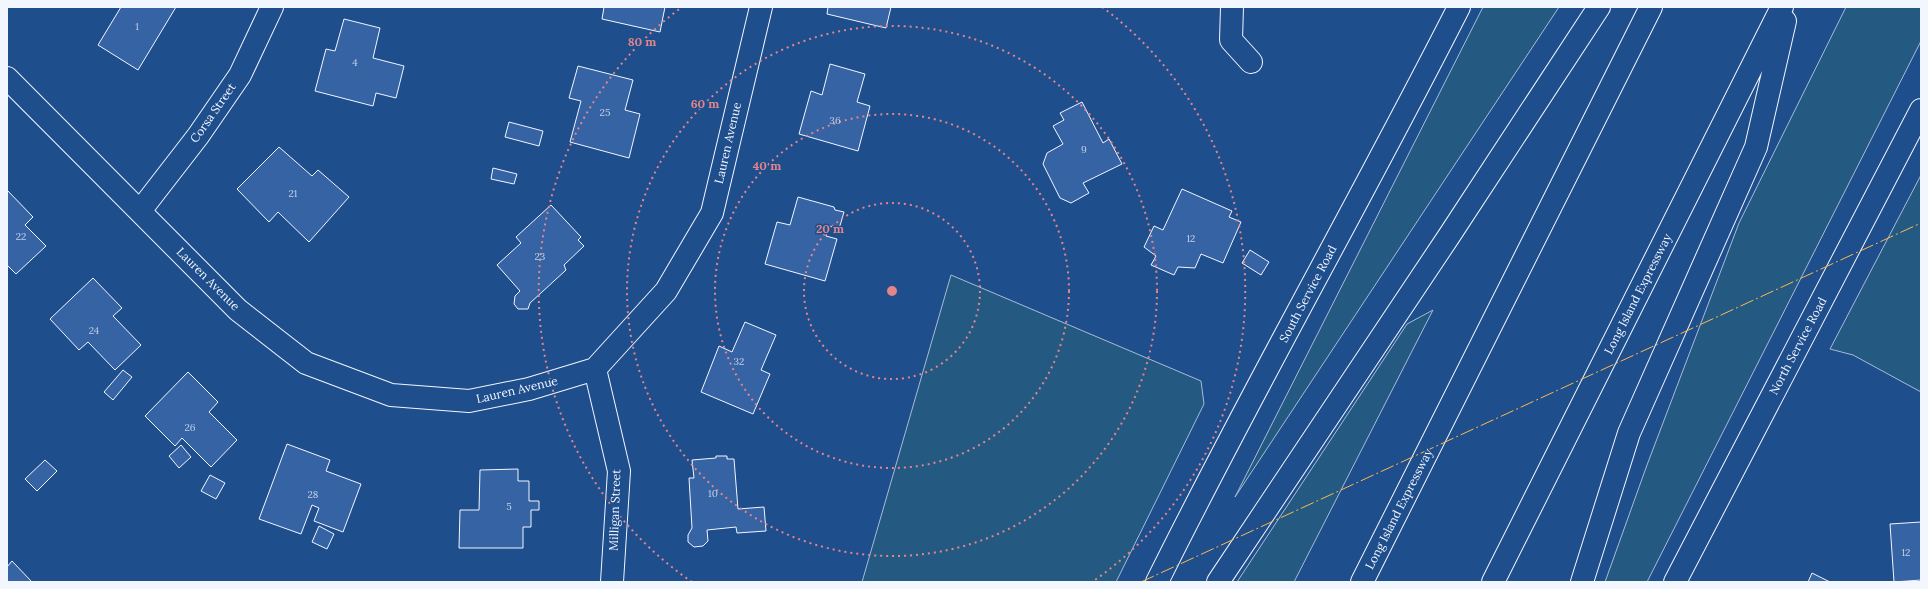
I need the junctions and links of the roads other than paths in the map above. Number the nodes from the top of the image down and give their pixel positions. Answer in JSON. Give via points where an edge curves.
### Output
{"nodes":[{"id":1,"x":272,"y":7,"type":"edge"},
{"id":2,"x":761,"y":7,"type":"edge"},
{"id":3,"x":1232,"y":7,"type":"edge"},
{"id":4,"x":1458,"y":7,"type":"edge"},
{"id":5,"x":1599,"y":7,"type":"edge"},
{"id":6,"x":1651,"y":7,"type":"edge"},
{"id":7,"x":1782,"y":7,"type":"edge"},
{"id":8,"x":1788,"y":7,"type":"edge"},
{"id":9,"x":1251,"y":62,"type":"dead end"},
{"id":10,"x":7,"y":78,"type":"edge"},
{"id":11,"x":1921,"y":110,"type":"edge"},
{"id":12,"x":140,"y":211,"type":"junction"},
{"id":13,"x":595,"y":368,"type":"junction"},
{"id":14,"x":612,"y":582,"type":"edge"},
{"id":15,"x":1157,"y":582,"type":"edge"},
{"id":16,"x":1218,"y":582,"type":"edge"},
{"id":17,"x":1362,"y":582,"type":"edge"},
{"id":18,"x":1493,"y":582,"type":"edge"},
{"id":19,"x":1582,"y":582,"type":"edge"},
{"id":20,"x":1675,"y":582,"type":"edge"}],
"edges":[{"from":1,"to":12,"type":"main road","name":"Corsa Street","via":[[240,75],[198,136]]},
{"from":2,"to":13,"type":"main road","name":"Lauren Avenue","via":[[712,212],[666,291]]},
{"from":3,"to":9,"type":"main road","via":[[1231,40]]},
{"from":4,"to":15,"type":"main road","name":"South Service Road","via":[[1397,128],[1203,490]]},
{"from":5,"to":16,"type":"main road"},
{"from":6,"to":17,"type":"main road","name":"Long Island Expressway"},
{"from":7,"to":18,"type":"main road","name":"Long Island Expressway"},
{"from":8,"to":19,"type":"main road","via":[[1756,147],[1629,433]]},
{"from":10,"to":12,"type":"main road","name":"Lauren Avenue"},
{"from":11,"to":20,"type":"main road","name":"North Service Road"},
{"from":12,"to":13,"type":"main road","name":"Lauren Avenue","via":[[238,310],[306,363],[391,395],[469,401],[529,390]]},
{"from":13,"to":14,"type":"main road","name":"Milligan Street","via":[[619,471]]}]}
